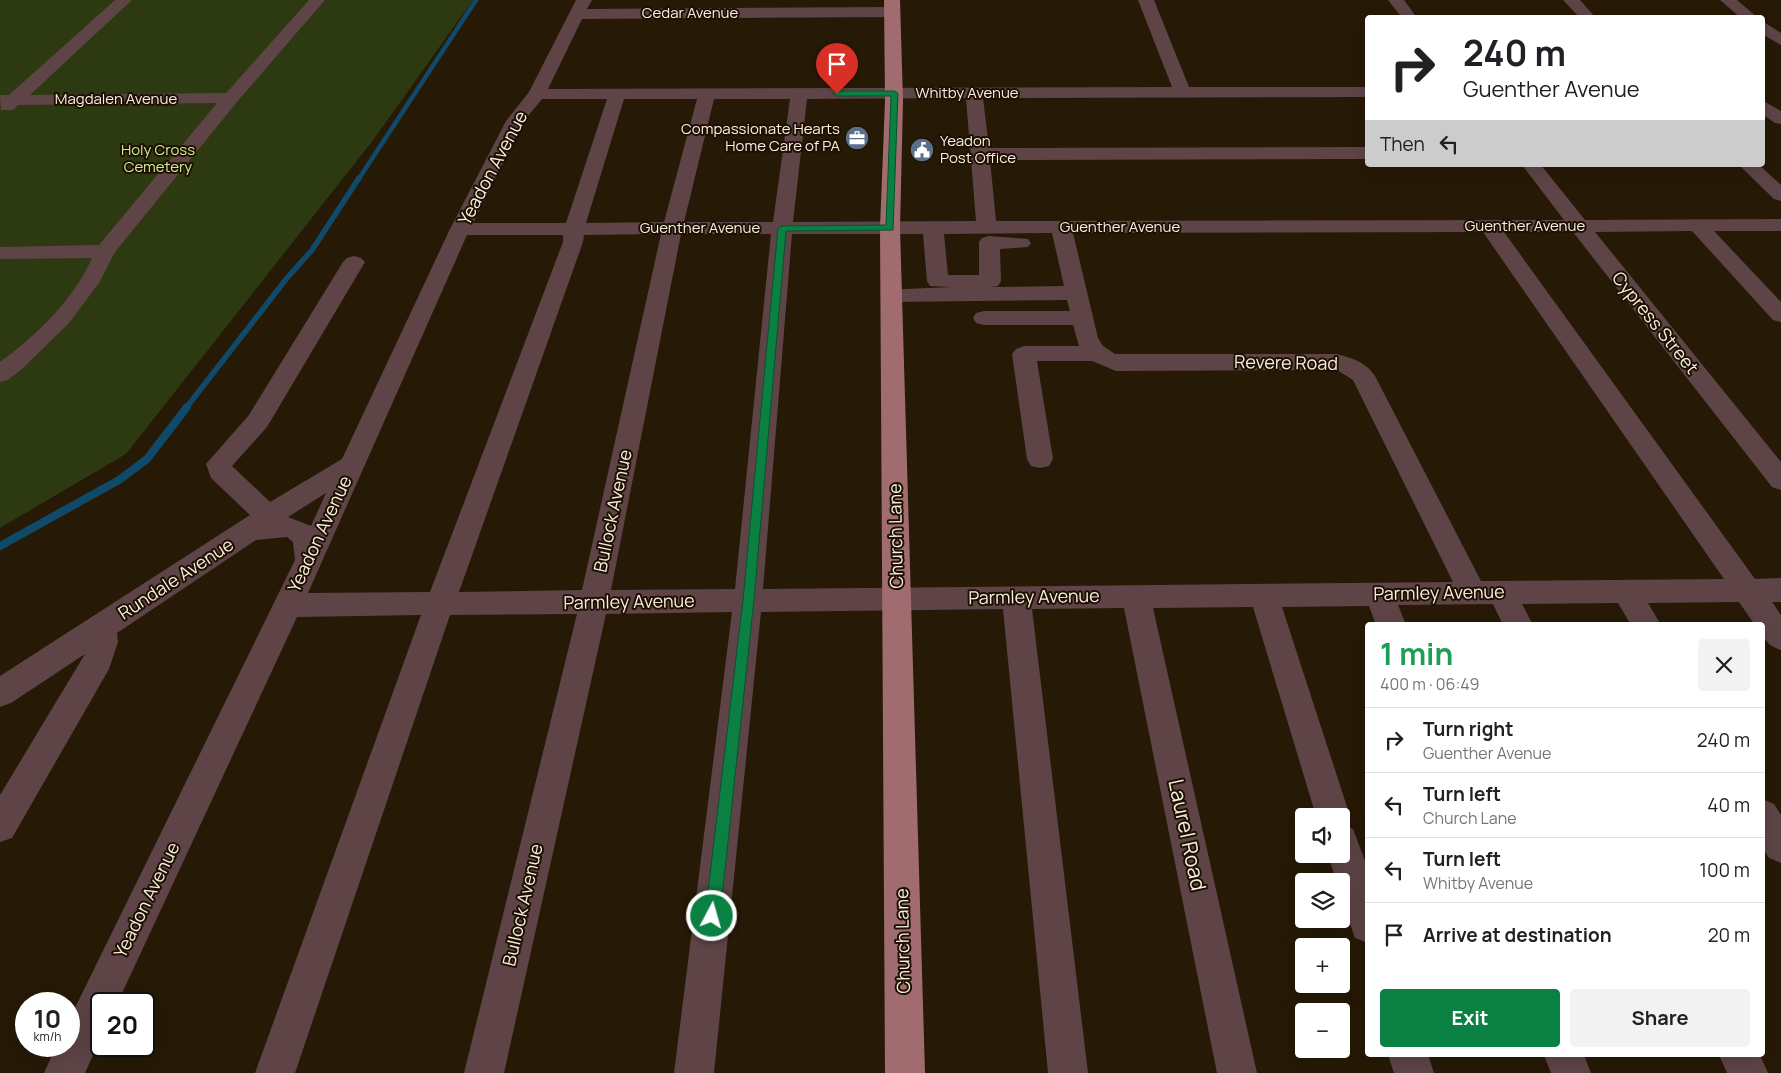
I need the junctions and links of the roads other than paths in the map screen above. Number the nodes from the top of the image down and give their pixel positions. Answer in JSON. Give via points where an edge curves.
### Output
{"nodes":[{"id":1,"x":124,"y":0,"type":"edge"},
{"id":2,"x":317,"y":0,"type":"edge"},
{"id":3,"x":1146,"y":0,"type":"edge"},
{"id":4,"x":1396,"y":0,"type":"edge"},
{"id":5,"x":1571,"y":0,"type":"edge"},
{"id":6,"x":1728,"y":0,"type":"edge"},
{"id":7,"x":892,"y":6,"type":"edge"},
{"id":8,"x":581,"y":7,"type":"edge"},
{"id":9,"x":1408,"y":15,"type":"edge"},
{"id":10,"x":1586,"y":15,"type":"edge"},
{"id":11,"x":1747,"y":15,"type":"edge"},
{"id":12,"x":1765,"y":28,"type":"edge"},
{"id":13,"x":1781,"y":40,"type":"edge"},
{"id":14,"x":1182,"y":92,"type":"junction"},
{"id":15,"x":1365,"y":92,"type":"edge"},
{"id":16,"x":894,"y":93,"type":"junction"},
{"id":17,"x":974,"y":93,"type":"junction"},
{"id":18,"x":537,"y":94,"type":"junction"},
{"id":19,"x":617,"y":94,"type":"junction"},
{"id":20,"x":707,"y":94,"type":"junction"},
{"id":21,"x":799,"y":94,"type":"junction"},
{"id":22,"x":1766,"y":97,"type":"edge"},
{"id":23,"x":231,"y":98,"type":"junction"},
{"id":24,"x":7,"y":100,"type":"edge"},
{"id":25,"x":0,"y":112,"type":"edge"},
{"id":26,"x":1781,"y":119,"type":"edge"},
{"id":27,"x":1365,"y":153,"type":"edge"},
{"id":28,"x":980,"y":154,"type":"junction"},
{"id":29,"x":1534,"y":167,"type":"edge"},
{"id":30,"x":1750,"y":167,"type":"edge"},
{"id":31,"x":1781,"y":195,"type":"edge"},
{"id":32,"x":1697,"y":225,"type":"junction"},
{"id":33,"x":1781,"y":225,"type":"edge"},
{"id":34,"x":1489,"y":226,"type":"junction"},
{"id":35,"x":1578,"y":226,"type":"junction"},
{"id":36,"x":782,"y":228,"type":"junction"},
{"id":37,"x":890,"y":228,"type":"junction"},
{"id":38,"x":933,"y":228,"type":"junction"},
{"id":39,"x":987,"y":228,"type":"junction"},
{"id":40,"x":460,"y":229,"type":"junction"},
{"id":41,"x":574,"y":229,"type":"junction"},
{"id":42,"x":672,"y":229,"type":"junction"},
{"id":43,"x":1063,"y":235,"type":"junction"},
{"id":44,"x":106,"y":251,"type":"junction"},
{"id":45,"x":0,"y":253,"type":"edge"},
{"id":46,"x":354,"y":262,"type":"dead end"},
{"id":47,"x":1076,"y":293,"type":"junction"},
{"id":48,"x":891,"y":294,"type":"junction"},
{"id":49,"x":1781,"y":315,"type":"edge"},
{"id":50,"x":984,"y":318,"type":"dead end"},
{"id":51,"x":1082,"y":318,"type":"junction"},
{"id":52,"x":1096,"y":353,"type":"junction"},
{"id":53,"x":0,"y":374,"type":"edge"},
{"id":54,"x":1040,"y":459,"type":"dead end"},
{"id":55,"x":352,"y":465,"type":"junction"},
{"id":56,"x":1781,"y":480,"type":"edge"},
{"id":57,"x":271,"y":521,"type":"junction"},
{"id":58,"x":309,"y":560,"type":"junction"},
{"id":59,"x":1748,"y":590,"type":"junction"},
{"id":60,"x":1781,"y":590,"type":"edge"},
{"id":61,"x":1626,"y":591,"type":"junction"},
{"id":62,"x":1501,"y":592,"type":"junction"},
{"id":63,"x":1473,"y":593,"type":"junction"},
{"id":64,"x":1379,"y":594,"type":"junction"},
{"id":65,"x":1264,"y":595,"type":"junction"},
{"id":66,"x":1136,"y":596,"type":"junction"},
{"id":67,"x":1016,"y":598,"type":"junction"},
{"id":68,"x":897,"y":599,"type":"junction"},
{"id":69,"x":748,"y":600,"type":"junction"},
{"id":70,"x":594,"y":602,"type":"junction"},
{"id":71,"x":440,"y":604,"type":"junction"},
{"id":72,"x":287,"y":605,"type":"junction"},
{"id":73,"x":1390,"y":622,"type":"edge"},
{"id":74,"x":1516,"y":622,"type":"edge"},
{"id":75,"x":1644,"y":622,"type":"edge"},
{"id":76,"x":102,"y":627,"type":"junction"},
{"id":77,"x":1781,"y":638,"type":"edge"},
{"id":78,"x":0,"y":693,"type":"edge"},
{"id":79,"x":1331,"y":808,"type":"edge"},
{"id":80,"x":1765,"y":820,"type":"edge"},
{"id":81,"x":0,"y":826,"type":"edge"},
{"id":82,"x":1781,"y":846,"type":"edge"},
{"id":83,"x":1348,"y":863,"type":"edge"},
{"id":84,"x":1365,"y":916,"type":"edge"},
{"id":85,"x":1409,"y":1057,"type":"edge"},
{"id":86,"x":1565,"y":1057,"type":"edge"},
{"id":87,"x":1740,"y":1057,"type":"edge"},
{"id":88,"x":64,"y":1073,"type":"edge"},
{"id":89,"x":275,"y":1073,"type":"edge"},
{"id":90,"x":484,"y":1073,"type":"edge"},
{"id":91,"x":694,"y":1073,"type":"edge"},
{"id":92,"x":905,"y":1073,"type":"edge"},
{"id":93,"x":1068,"y":1073,"type":"edge"},
{"id":94,"x":1237,"y":1073,"type":"edge"},
{"id":95,"x":1414,"y":1073,"type":"edge"},
{"id":96,"x":1571,"y":1073,"type":"edge"},
{"id":97,"x":1748,"y":1073,"type":"edge"}],
"edges":[{"from":1,"to":24,"type":"street"},
{"from":2,"to":23,"type":"street"},
{"from":3,"to":14,"type":"street"},
{"from":4,"to":9,"type":"street"},
{"from":5,"to":10,"type":"street"},
{"from":6,"to":11,"type":"street"},
{"from":7,"to":8,"type":"street","name":"Cedar Avenue"},
{"from":7,"to":16,"type":"main road","name":"Church Lane"},
{"from":8,"to":18,"type":"street","name":"Yeadon Avenue"},
{"from":12,"to":13,"type":"street"},
{"from":14,"to":15,"type":"street","name":"Whitby Avenue"},
{"from":14,"to":17,"type":"street","name":"Whitby Avenue"},
{"from":16,"to":17,"type":"street","name":"Whitby Avenue"},
{"from":16,"to":21,"type":"street","name":"Whitby Avenue"},
{"from":16,"to":37,"type":"main road","name":"Church Lane"},
{"from":17,"to":28,"type":"street"},
{"from":18,"to":19,"type":"street","name":"Whitby Avenue"},
{"from":18,"to":40,"type":"street","name":"Yeadon Avenue","via":[[515,121]]},
{"from":19,"to":20,"type":"street","name":"Whitby Avenue"},
{"from":19,"to":41,"type":"street"},
{"from":20,"to":21,"type":"street","name":"Whitby Avenue"},
{"from":20,"to":42,"type":"street","name":"Bullock Avenue"},
{"from":21,"to":36,"type":"street"},
{"from":22,"to":26,"type":"street"},
{"from":23,"to":24,"type":"street","name":"Magdalen Avenue"},
{"from":23,"to":44,"type":"street"},
{"from":24,"to":25,"type":"street"},
{"from":27,"to":28,"type":"street"},
{"from":28,"to":39,"type":"street"},
{"from":29,"to":35,"type":"street","name":"Cypress Street"},
{"from":30,"to":31,"type":"street"},
{"from":32,"to":33,"type":"street","name":"Guenther Avenue"},
{"from":32,"to":35,"type":"street","name":"Guenther Avenue"},
{"from":32,"to":49,"type":"street"},
{"from":34,"to":35,"type":"street","name":"Guenther Avenue"},
{"from":34,"to":43,"type":"street","name":"Guenther Avenue"},
{"from":34,"to":59,"type":"street"},
{"from":35,"to":56,"type":"street","name":"Cypress Street"},
{"from":36,"to":37,"type":"street","name":"Guenther Avenue"},
{"from":36,"to":42,"type":"street","name":"Guenther Avenue"},
{"from":36,"to":69,"type":"street"},
{"from":37,"to":38,"type":"street","name":"Guenther Avenue"},
{"from":37,"to":48,"type":"main road","name":"Church Lane"},
{"from":38,"to":39,"type":"street","name":"Guenther Avenue"},
{"from":38,"to":43,"type":"street","via":[[938,281],[990,281],[989,242]]},
{"from":39,"to":43,"type":"street","name":"Guenther Avenue"},
{"from":40,"to":41,"type":"street","name":"Guenther Avenue"},
{"from":40,"to":55,"type":"street","name":"Yeadon Avenue"},
{"from":41,"to":42,"type":"street","name":"Guenther Avenue"},
{"from":41,"to":71,"type":"street","via":[[573,242]]},
{"from":42,"to":70,"type":"street","name":"Bullock Avenue"},
{"from":43,"to":47,"type":"street"},
{"from":44,"to":45,"type":"street"},
{"from":44,"to":53,"type":"street","via":[[101,265],[85,288],[36,344]]},
{"from":46,"to":57,"type":"street","via":[[258,421],[219,464],[220,471]]},
{"from":47,"to":48,"type":"street"},
{"from":47,"to":51,"type":"street"},
{"from":48,"to":68,"type":"main road","name":"Church Lane"},
{"from":50,"to":51,"type":"street"},
{"from":51,"to":52,"type":"street","via":[[1089,344]]},
{"from":52,"to":54,"type":"street","via":[[1024,354]]},
{"from":52,"to":63,"type":"street","name":"Revere Road","via":[[1116,363],[1337,362],[1352,366],[1363,376]]},
{"from":55,"to":57,"type":"street","name":"Rundale Avenue"},
{"from":55,"to":58,"type":"street","name":"Yeadon Avenue"},
{"from":57,"to":58,"type":"street","via":[[300,532],[309,542]]},
{"from":57,"to":76,"type":"street","name":"Rundale Avenue","via":[[240,537]]},
{"from":58,"to":72,"type":"street","name":"Yeadon Avenue"},
{"from":59,"to":60,"type":"street","name":"Parmley Avenue"},
{"from":59,"to":61,"type":"street","name":"Parmley Avenue"},
{"from":59,"to":77,"type":"street"},
{"from":61,"to":62,"type":"street","name":"Parmley Avenue"},
{"from":61,"to":75,"type":"street"},
{"from":62,"to":63,"type":"street","name":"Parmley Avenue"},
{"from":62,"to":74,"type":"street"},
{"from":63,"to":64,"type":"street","name":"Parmley Avenue"},
{"from":64,"to":65,"type":"street","name":"Parmley Avenue"},
{"from":64,"to":73,"type":"street"},
{"from":65,"to":66,"type":"street","name":"Parmley Avenue"},
{"from":65,"to":79,"type":"street"},
{"from":66,"to":67,"type":"street","name":"Parmley Avenue"},
{"from":66,"to":94,"type":"street","name":"Laurel Road"},
{"from":67,"to":68,"type":"street","name":"Parmley Avenue"},
{"from":67,"to":93,"type":"street"},
{"from":68,"to":69,"type":"street","name":"Parmley Avenue"},
{"from":68,"to":92,"type":"main road","name":"Church Lane"},
{"from":69,"to":70,"type":"street","name":"Parmley Avenue"},
{"from":69,"to":91,"type":"street"},
{"from":70,"to":71,"type":"street","name":"Parmley Avenue"},
{"from":70,"to":90,"type":"street","name":"Bullock Avenue"},
{"from":71,"to":72,"type":"street","name":"Parmley Avenue"},
{"from":71,"to":89,"type":"street"},
{"from":72,"to":88,"type":"street","name":"Yeadon Avenue"},
{"from":76,"to":78,"type":"street","name":"Rundale Avenue"},
{"from":76,"to":81,"type":"street","via":[[103,642],[98,660]]},
{"from":80,"to":82,"type":"street"},
{"from":83,"to":84,"type":"street"},
{"from":85,"to":95,"type":"street"},
{"from":86,"to":96,"type":"street"},
{"from":87,"to":97,"type":"street"}]}
